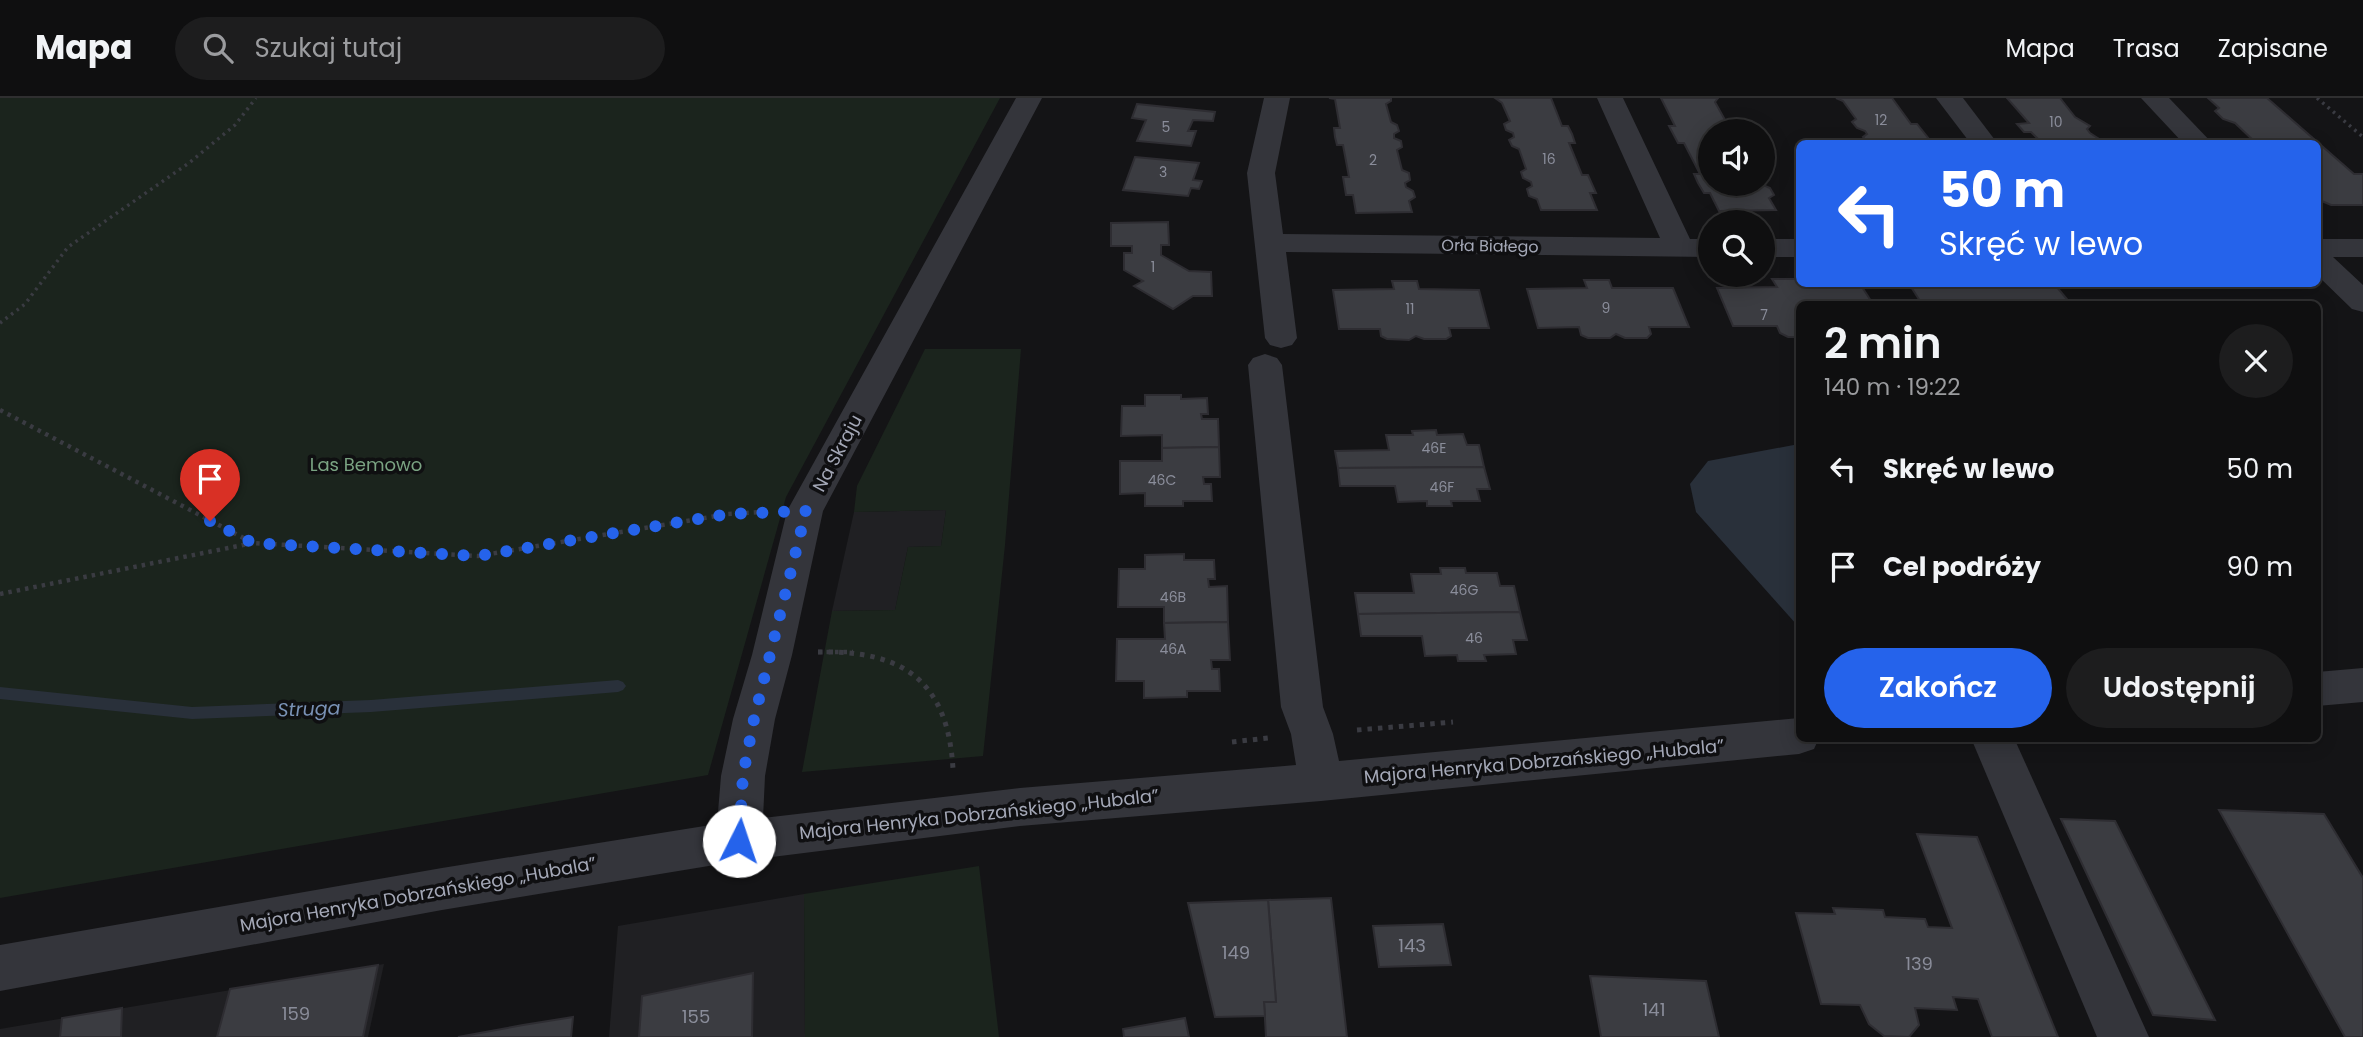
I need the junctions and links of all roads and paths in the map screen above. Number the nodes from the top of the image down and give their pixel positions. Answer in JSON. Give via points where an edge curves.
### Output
{"nodes":[{"id":1,"x":256,"y":98,"type":"edge"},
{"id":2,"x":1029,"y":98,"type":"edge"},
{"id":3,"x":1277,"y":98,"type":"edge"},
{"id":4,"x":1610,"y":98,"type":"edge"},
{"id":5,"x":1949,"y":98,"type":"edge"},
{"id":6,"x":2154,"y":98,"type":"edge"},
{"id":7,"x":2317,"y":98,"type":"edge"},
{"id":8,"x":2362,"y":134,"type":"edge"},
{"id":9,"x":1982,"y":140,"type":"edge"},
{"id":10,"x":2196,"y":140,"type":"edge"},
{"id":11,"x":1269,"y":243,"type":"junction"},
{"id":12,"x":1679,"y":248,"type":"junction"},
{"id":13,"x":1698,"y":248,"type":"edge"},
{"id":14,"x":1775,"y":248,"type":"edge"},
{"id":15,"x":1796,"y":248,"type":"edge"},
{"id":16,"x":2321,"y":248,"type":"edge"},
{"id":17,"x":2363,"y":248,"type":"edge"},
{"id":18,"x":2321,"y":262,"type":"edge"},
{"id":19,"x":2363,"y":302,"type":"edge"},
{"id":20,"x":0,"y":323,"type":"edge"},
{"id":21,"x":0,"y":410,"type":"edge"},
{"id":22,"x":806,"y":511,"type":"junction"},
{"id":23,"x":253,"y":543,"type":"junction"},
{"id":24,"x":0,"y":594,"type":"edge"},
{"id":25,"x":824,"y":651,"type":"dead end"},
{"id":26,"x":2363,"y":685,"type":"edge"},
{"id":27,"x":2321,"y":689,"type":"edge"},
{"id":28,"x":1796,"y":736,"type":"edge"},
{"id":29,"x":1994,"y":742,"type":"edge"},
{"id":30,"x":953,"y":769,"type":"dead end"},
{"id":31,"x":1321,"y":782,"type":"junction"},
{"id":32,"x":739,"y":841,"type":"junction"},
{"id":33,"x":0,"y":968,"type":"edge"},
{"id":34,"x":2123,"y":1037,"type":"edge"}],
"edges":[{"from":1,"to":20,"type":"path","via":[[235,125],[189,163],[68,247],[25,304]]},
{"from":2,"to":22,"type":"street","name":"Na Skraju"},
{"from":3,"to":11,"type":"street","via":[[1261,173]]},
{"from":4,"to":12,"type":"street"},
{"from":5,"to":9,"type":"street"},
{"from":6,"to":10,"type":"street"},
{"from":7,"to":8,"type":"path"},
{"from":11,"to":12,"type":"street","name":"Orła Białego"},
{"from":11,"to":31,"type":"street","via":[[1273,351],[1302,707]]},
{"from":12,"to":13,"type":"street","name":"Orła Białego"},
{"from":14,"to":15,"type":"street"},
{"from":16,"to":17,"type":"street"},
{"from":18,"to":19,"type":"street"},
{"from":21,"to":23,"type":"path"},
{"from":22,"to":23,"type":"path","via":[[728,514],[478,556]]},
{"from":22,"to":32,"type":"street","name":"Na Skraju","via":[[754,719],[743,775]]},
{"from":23,"to":24,"type":"path"},
{"from":25,"to":30,"type":"path","via":[[875,656],[920,680],[945,712],[954,748]]},
{"from":26,"to":27,"type":"street"},
{"from":28,"to":31,"type":"street","name":"Majora Henryka Dobrzańskiego „Hubala”"},
{"from":29,"to":34,"type":"street"},
{"from":31,"to":32,"type":"street","name":"Majora Henryka Dobrzańskiego „Hubala”","via":[[1020,807]]},
{"from":32,"to":33,"type":"street","name":"Majora Henryka Dobrzańskiego „Hubala”"}]}
